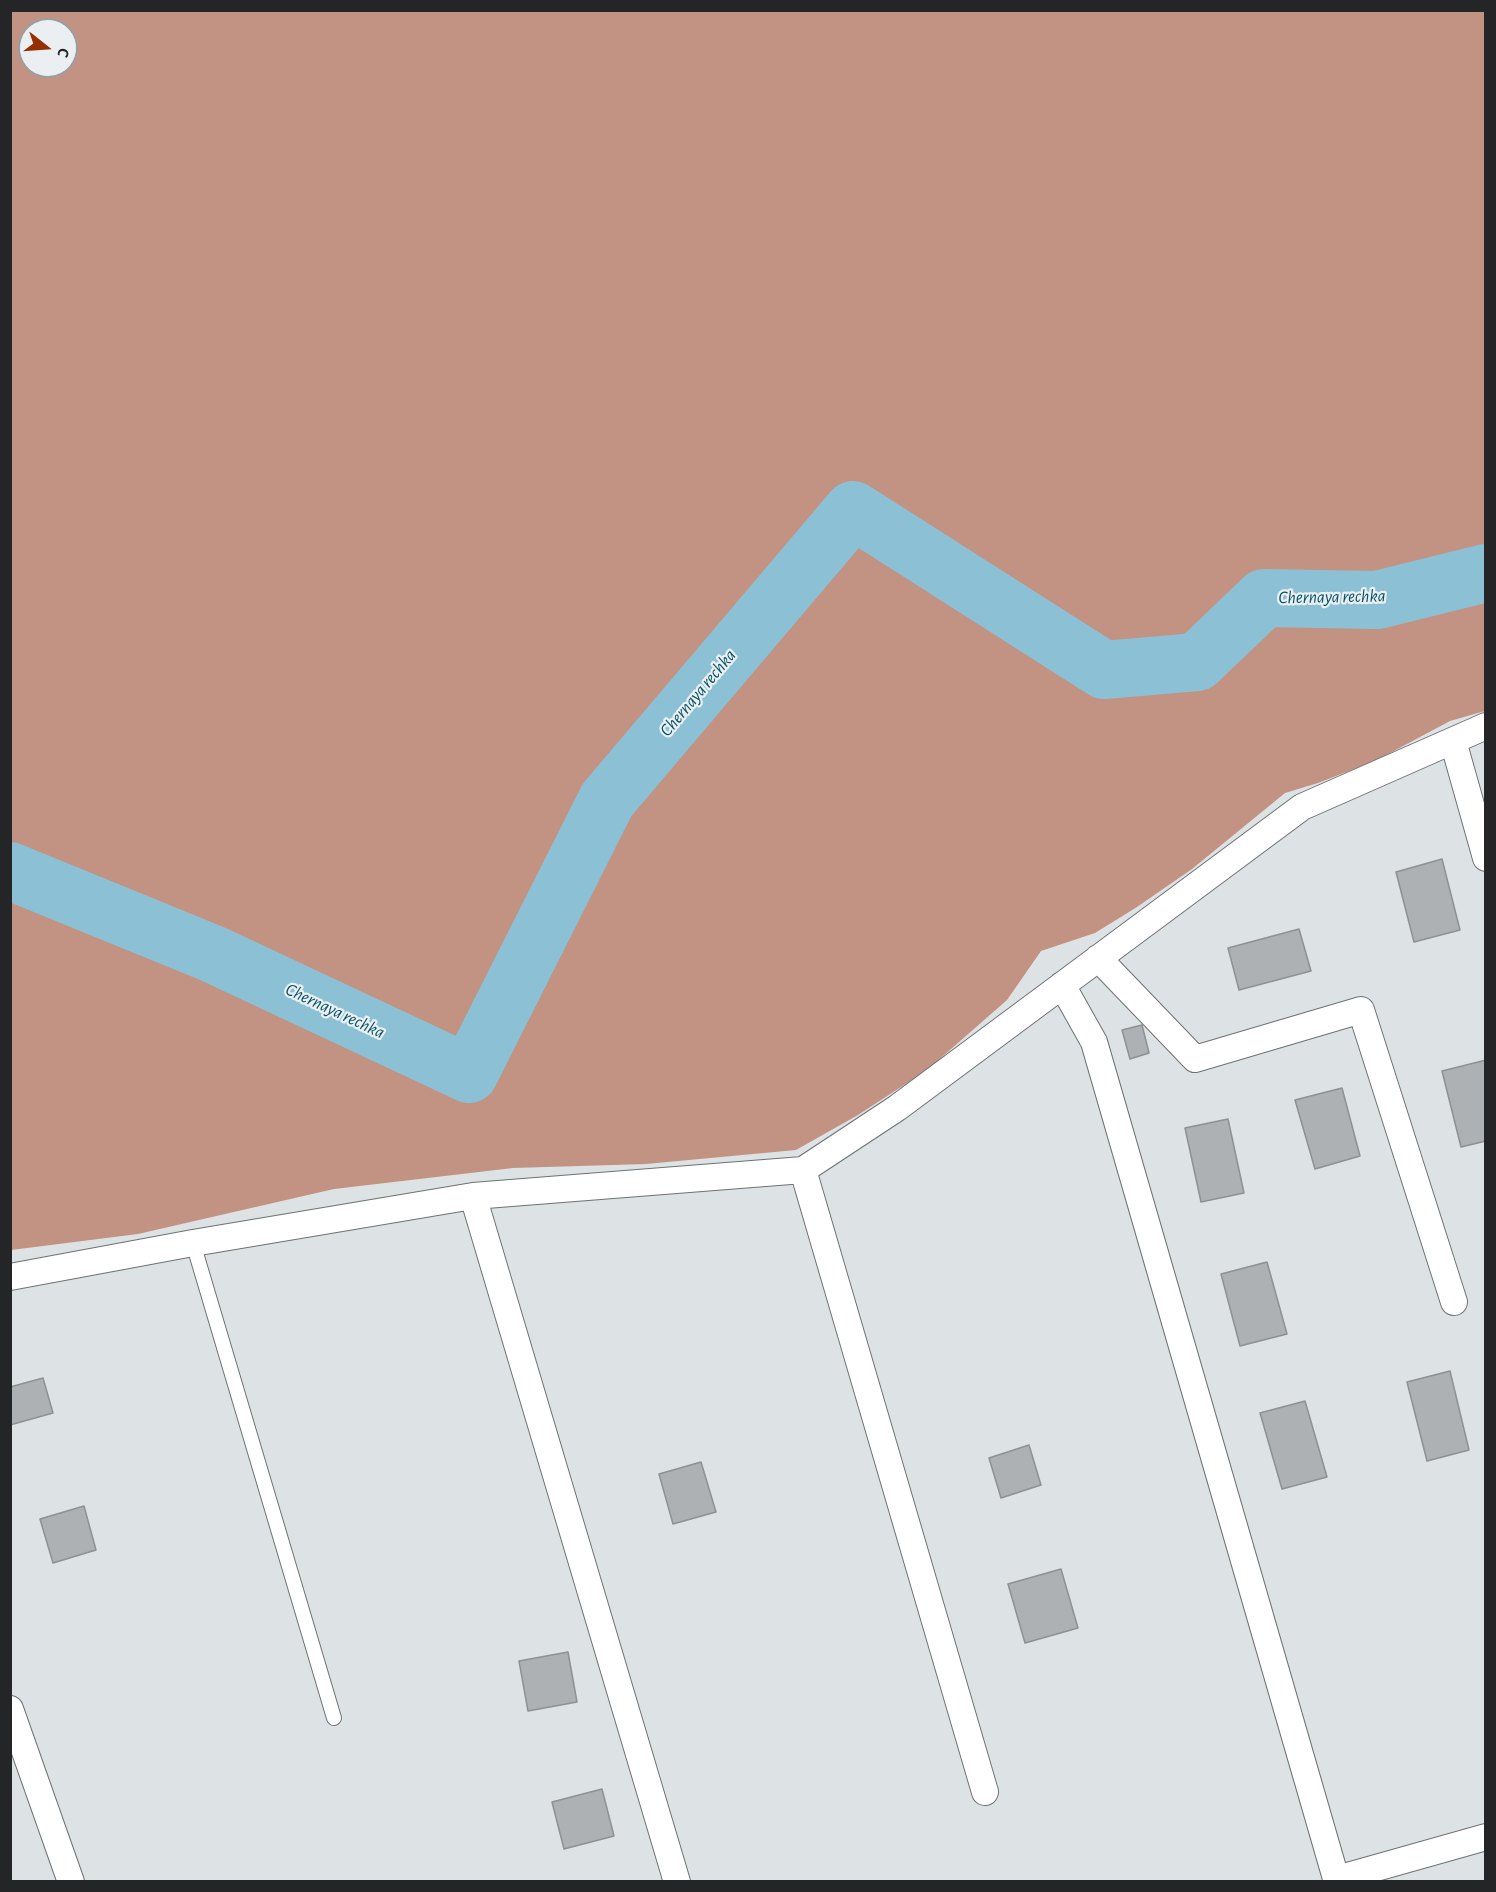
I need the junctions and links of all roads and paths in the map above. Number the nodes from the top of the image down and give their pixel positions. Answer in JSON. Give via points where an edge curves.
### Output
{"nodes":[{"id":1,"x":1485,"y":726,"type":"edge"},
{"id":2,"x":1453,"y":741,"type":"junction"},
{"id":3,"x":1485,"y":858,"type":"edge"},
{"id":4,"x":1098,"y":958,"type":"junction"},
{"id":5,"x":1062,"y":985,"type":"junction"},
{"id":6,"x":803,"y":1170,"type":"junction"},
{"id":7,"x":473,"y":1196,"type":"junction"},
{"id":8,"x":193,"y":1243,"type":"junction"},
{"id":9,"x":10,"y":1277,"type":"edge"},
{"id":10,"x":1454,"y":1302,"type":"dead end"},
{"id":11,"x":10,"y":1709,"type":"edge"},
{"id":12,"x":334,"y":1718,"type":"dead end"},
{"id":13,"x":985,"y":1792,"type":"dead end"},
{"id":14,"x":1485,"y":1837,"type":"edge"},
{"id":15,"x":1337,"y":1880,"type":"edge"},
{"id":16,"x":71,"y":1881,"type":"edge"},
{"id":17,"x":677,"y":1881,"type":"edge"}],
"edges":[{"from":1,"to":2,"type":"street"},
{"from":2,"to":3,"type":"street"},
{"from":2,"to":4,"type":"street","via":[[1302,807]]},
{"from":4,"to":5,"type":"street"},
{"from":4,"to":10,"type":"street","via":[[1195,1059],[1361,1010]]},
{"from":5,"to":6,"type":"street","via":[[897,1108]]},
{"from":5,"to":15,"type":"street","via":[[1094,1042]]},
{"from":6,"to":7,"type":"street"},
{"from":6,"to":13,"type":"street"},
{"from":7,"to":8,"type":"street"},
{"from":7,"to":17,"type":"street"},
{"from":8,"to":9,"type":"street"},
{"from":8,"to":12,"type":"lane"},
{"from":11,"to":16,"type":"street"},
{"from":14,"to":15,"type":"street"}]}
